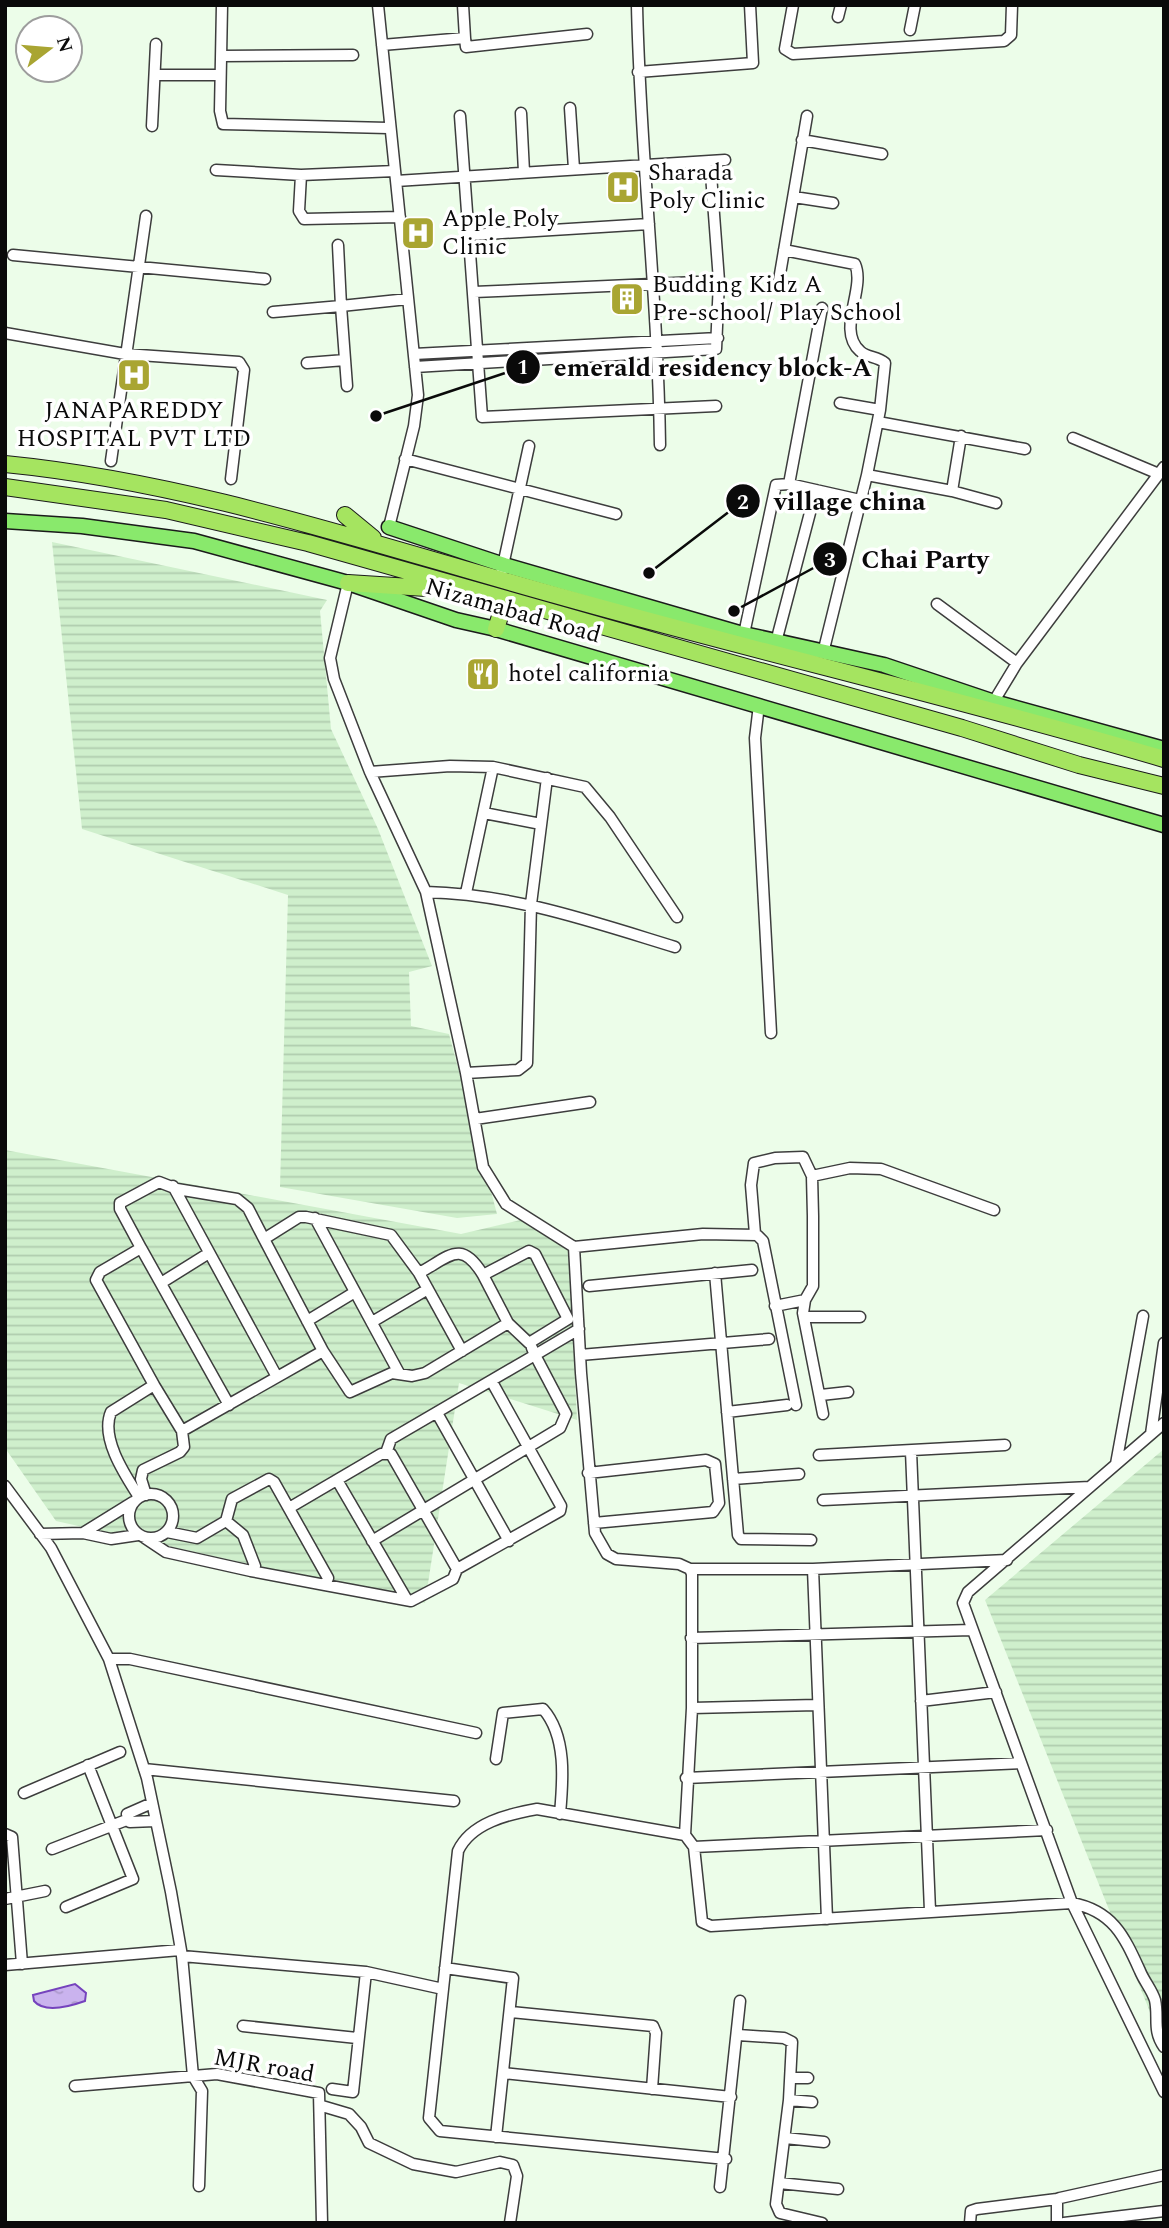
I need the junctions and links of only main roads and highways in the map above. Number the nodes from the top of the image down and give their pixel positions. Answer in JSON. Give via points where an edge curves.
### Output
{"nodes":[{"id":1,"x":5,"y":464,"type":"edge"},
{"id":2,"x":5,"y":487,"type":"edge"},
{"id":3,"x":345,"y":515,"type":"dead end"},
{"id":4,"x":5,"y":520,"type":"edge"},
{"id":5,"x":389,"y":527,"type":"road end"},
{"id":6,"x":376,"y":541,"type":"junction"},
{"id":7,"x":501,"y":572,"type":"junction"},
{"id":8,"x":449,"y":582,"type":"junction"},
{"id":9,"x":348,"y":583,"type":"junction"},
{"id":10,"x":505,"y":600,"type":"junction"},
{"id":11,"x":496,"y":629,"type":"junction"},
{"id":12,"x":992,"y":705,"type":"junction"},
{"id":13,"x":1164,"y":749,"type":"edge"},
{"id":14,"x":1164,"y":760,"type":"edge"},
{"id":15,"x":1164,"y":786,"type":"edge"},
{"id":16,"x":1164,"y":825,"type":"edge"}],
"edges":[{"from":1,"to":6,"type":"highway","name":"Nizamabad Road","via":[[226,501]]},
{"from":2,"to":8,"type":"highway","name":"Nizamabad Road","via":[[166,510]]},
{"from":3,"to":6,"type":"highway"},
{"from":4,"to":9,"type":"main road","name":"Nizamabad Road","via":[[194,541]]},
{"from":5,"to":7,"type":"main road","name":"Nizamabad Road"},
{"from":6,"to":7,"type":"highway","name":"Nizamabad Road"},
{"from":7,"to":12,"type":"highway","name":"Nizamabad Road","via":[[661,625]]},
{"from":7,"to":12,"type":"main road","name":"Nizamabad Road","via":[[884,665]]},
{"from":8,"to":9,"type":"highway","via":[[426,588]]},
{"from":8,"to":10,"type":"highway","name":"Nizamabad Road"},
{"from":9,"to":11,"type":"main road","name":"Nizamabad Road"},
{"from":10,"to":11,"type":"highway"},
{"from":10,"to":15,"type":"highway","name":"Nizamabad Road"},
{"from":11,"to":16,"type":"main road","name":"Nizamabad Road"},
{"from":12,"to":13,"type":"main road","name":"Nizamabad Road"},
{"from":12,"to":14,"type":"highway","name":"Nizamabad Road"}]}
